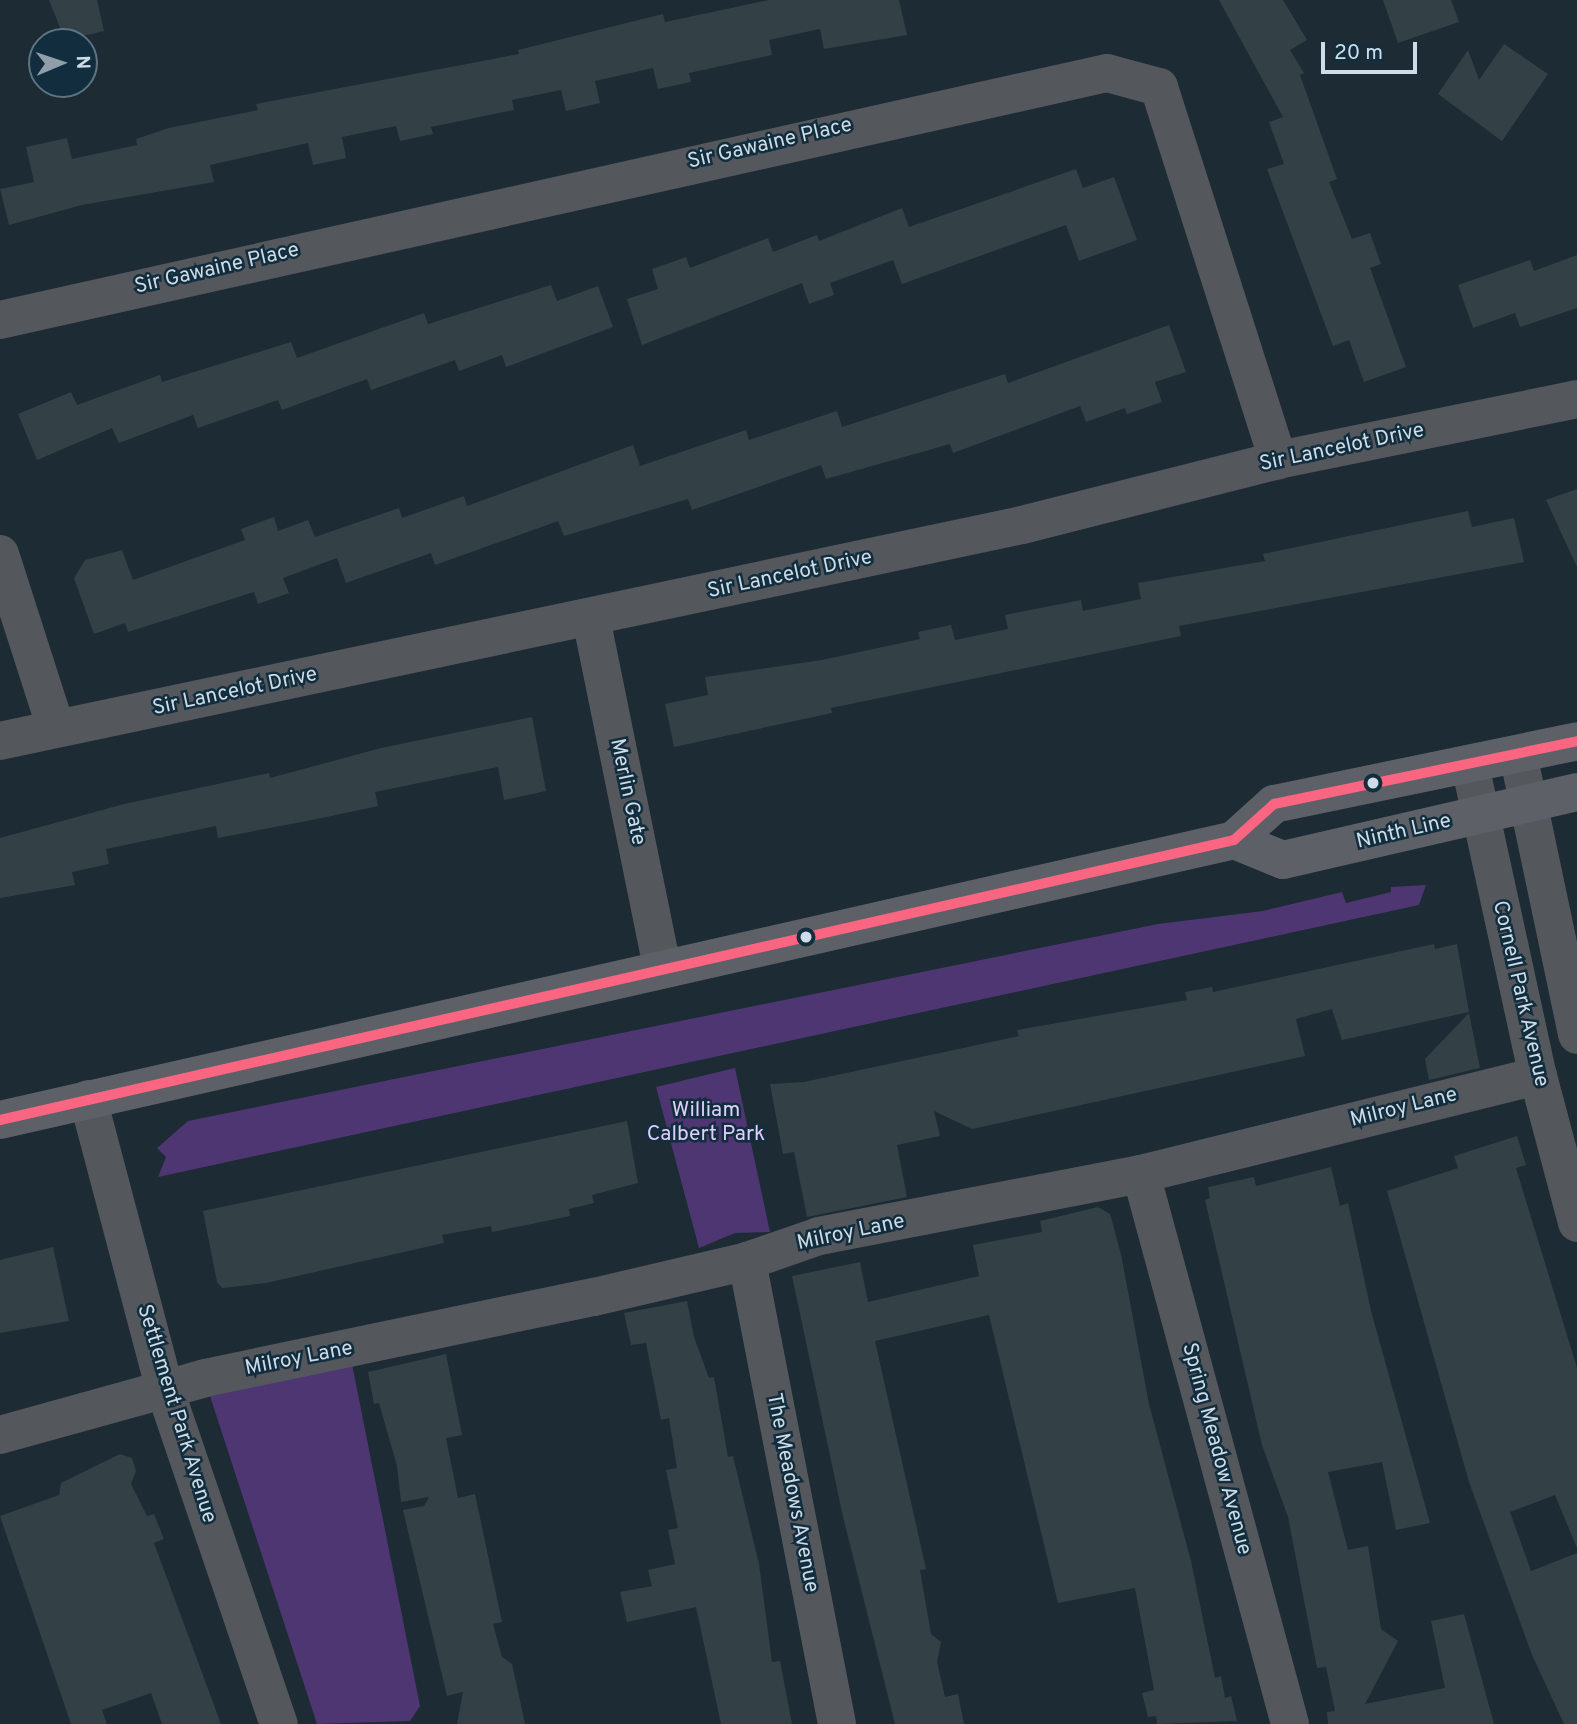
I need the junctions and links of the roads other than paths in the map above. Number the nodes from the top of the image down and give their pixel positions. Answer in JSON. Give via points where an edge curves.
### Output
{"nodes":[{"id":1,"x":0,"y":320,"type":"edge"},
{"id":2,"x":1577,"y":399,"type":"edge"},
{"id":3,"x":1278,"y":460,"type":"junction"},
{"id":4,"x":0,"y":554,"type":"edge"},
{"id":5,"x":591,"y":618,"type":"junction"},
{"id":6,"x":56,"y":729,"type":"junction"},
{"id":7,"x":0,"y":741,"type":"edge"},
{"id":8,"x":1577,"y":741,"type":"edge"},
{"id":9,"x":1518,"y":754,"type":"junction"},
{"id":10,"x":1469,"y":765,"type":"junction"},
{"id":11,"x":1577,"y":792,"type":"edge"},
{"id":12,"x":1529,"y":804,"type":"junction"},
{"id":13,"x":1480,"y":815,"type":"junction"},
{"id":14,"x":1234,"y":840,"type":"junction"},
{"id":15,"x":662,"y":966,"type":"junction"},
{"id":16,"x":1577,"y":1035,"type":"edge"},
{"id":17,"x":1538,"y":1076,"type":"junction"},
{"id":18,"x":88,"y":1099,"type":"junction"},
{"id":19,"x":0,"y":1120,"type":"edge"},
{"id":20,"x":1141,"y":1174,"type":"junction"},
{"id":21,"x":1577,"y":1223,"type":"edge"},
{"id":22,"x":747,"y":1261,"type":"junction"},
{"id":23,"x":165,"y":1390,"type":"junction"},
{"id":24,"x":0,"y":1435,"type":"edge"},
{"id":25,"x":279,"y":1724,"type":"edge"},
{"id":26,"x":837,"y":1724,"type":"edge"},
{"id":27,"x":1290,"y":1724,"type":"edge"}],
"edges":[{"from":1,"to":3,"type":"street","name":"Sir Gawaine Place","via":[[985,96],[1107,73],[1159,87]]},
{"from":2,"to":3,"type":"street","name":"Sir Lancelot Drive"},
{"from":3,"to":5,"type":"street","name":"Sir Lancelot Drive","via":[[1022,525]]},
{"from":4,"to":6,"type":"street"},
{"from":5,"to":6,"type":"street","name":"Sir Lancelot Drive"},
{"from":5,"to":15,"type":"street","name":"Merlin Gate"},
{"from":6,"to":7,"type":"street","name":"Sir Lancelot Drive"},
{"from":8,"to":9,"type":"main road"},
{"from":9,"to":10,"type":"main road"},
{"from":9,"to":12,"type":"street"},
{"from":10,"to":13,"type":"street","name":"Cornell Park Avenue"},
{"from":10,"to":14,"type":"main road","via":[[1274,804]]},
{"from":11,"to":12,"type":"main road","name":"Ninth Line"},
{"from":12,"to":13,"type":"main road","name":"Ninth Line"},
{"from":12,"to":16,"type":"street"},
{"from":13,"to":14,"type":"main road","name":"Ninth Line","via":[[1283,860]]},
{"from":13,"to":17,"type":"street","name":"Cornell Park Avenue"},
{"from":14,"to":15,"type":"main road"},
{"from":15,"to":18,"type":"main road"},
{"from":17,"to":20,"type":"street","name":"Milroy Lane"},
{"from":17,"to":21,"type":"street","name":"Cornell Park Avenue"},
{"from":18,"to":19,"type":"main road"},
{"from":18,"to":23,"type":"street","name":"Settlement Park Avenue"},
{"from":20,"to":22,"type":"street","name":"Milroy Lane","via":[[820,1236]]},
{"from":20,"to":27,"type":"street","name":"Spring Meadow Avenue"},
{"from":22,"to":23,"type":"street","name":"Milroy Lane"},
{"from":22,"to":26,"type":"street","name":"The Meadows Avenue"},
{"from":23,"to":24,"type":"street","name":"Milroy Lane"},
{"from":23,"to":25,"type":"street","name":"Settlement Park Avenue"}]}
